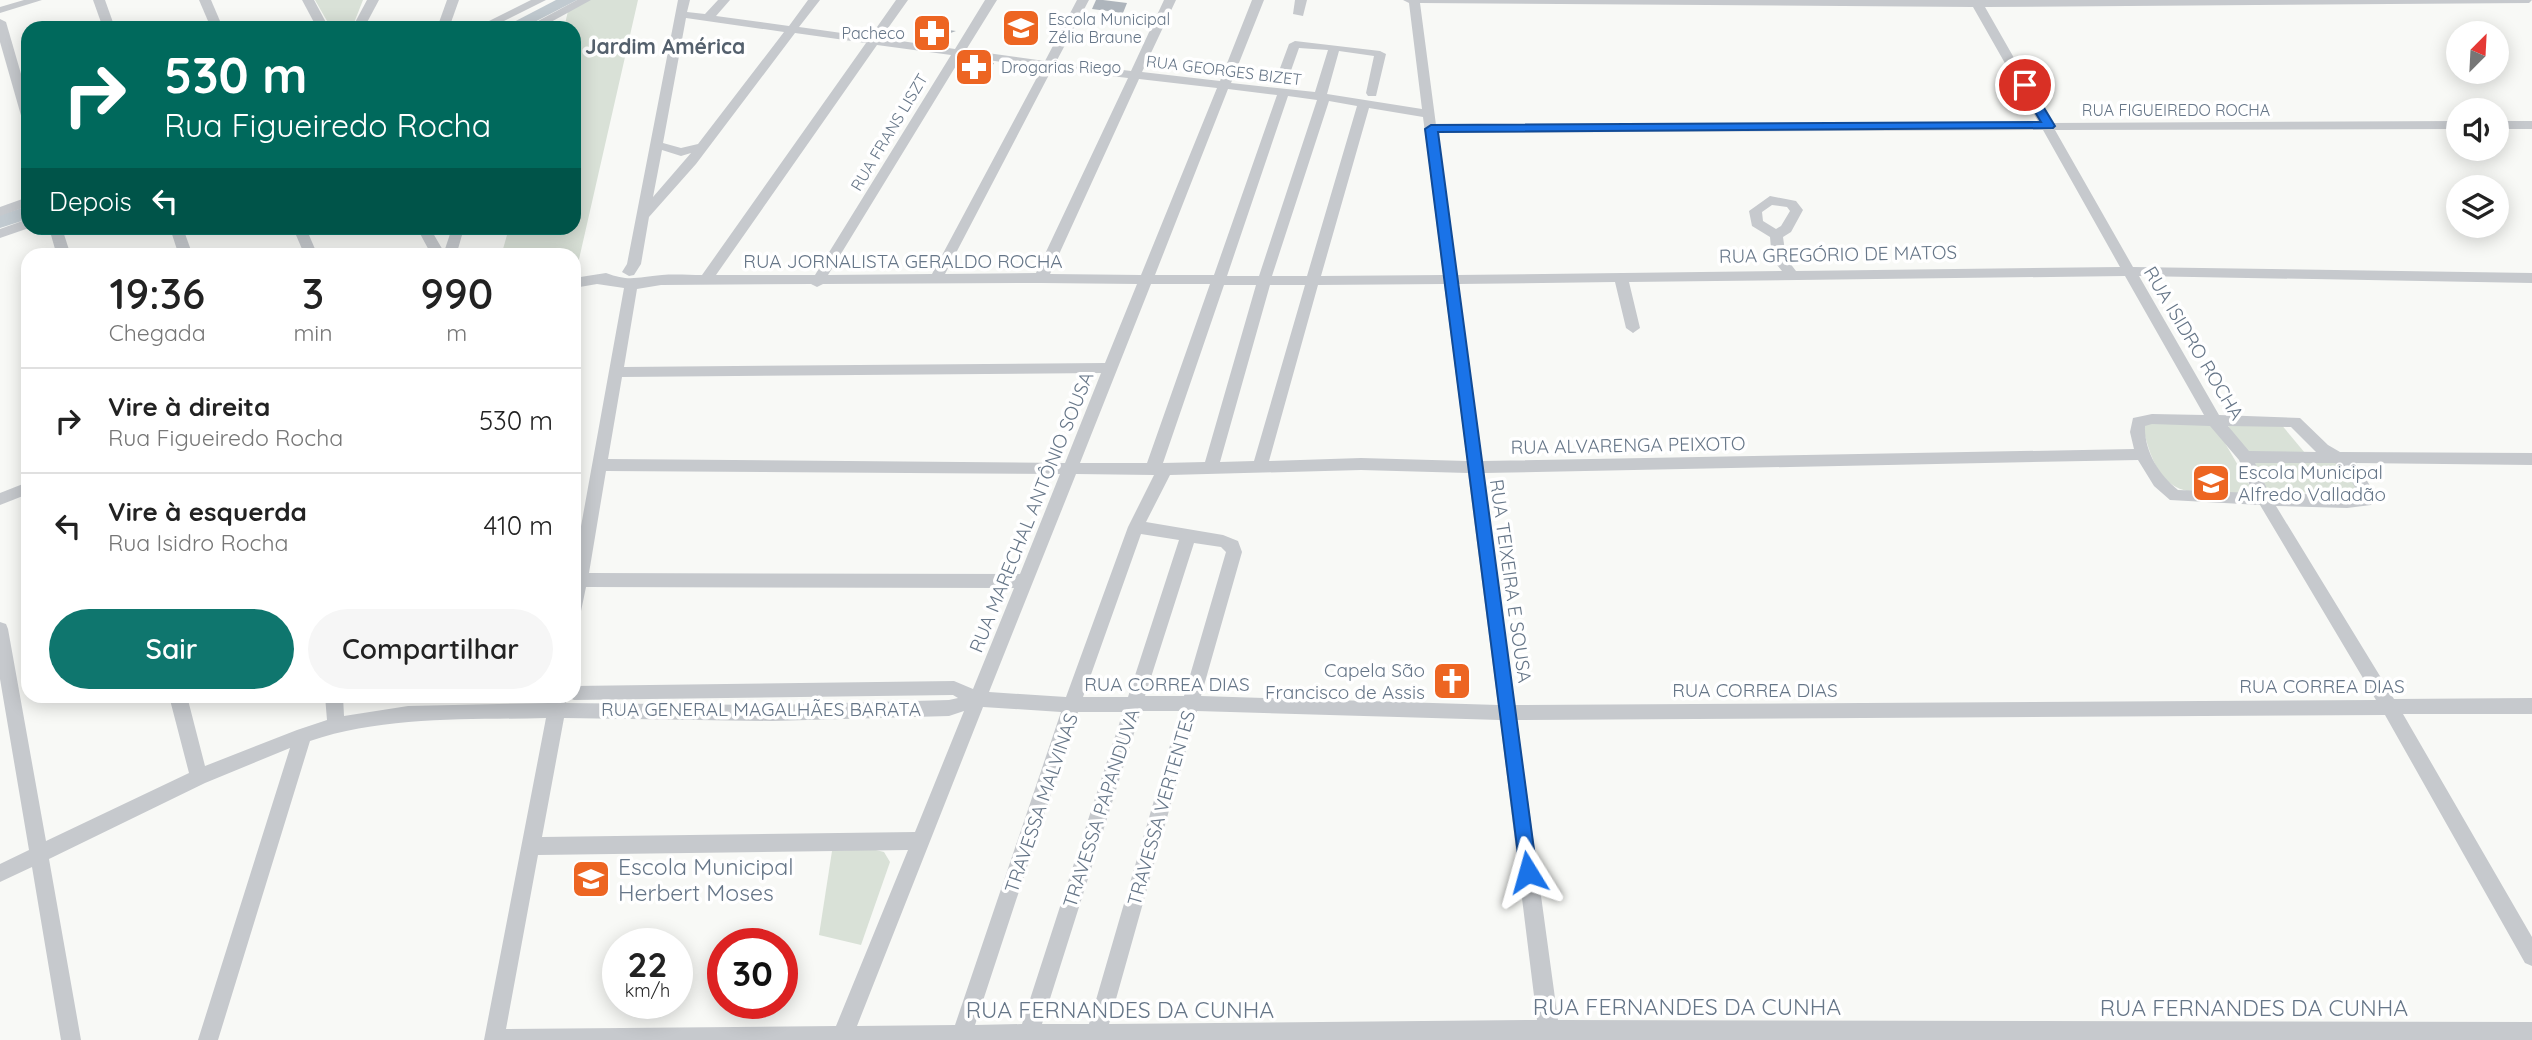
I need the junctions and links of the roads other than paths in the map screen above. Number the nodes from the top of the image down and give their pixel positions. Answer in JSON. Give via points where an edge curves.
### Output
{"nodes":[{"id":1,"x":36,"y":0,"type":"edge"},
{"id":2,"x":99,"y":0,"type":"edge"},
{"id":3,"x":205,"y":0,"type":"edge"},
{"id":4,"x":297,"y":0,"type":"edge"},
{"id":5,"x":308,"y":0,"type":"edge"},
{"id":6,"x":373,"y":0,"type":"edge"},
{"id":7,"x":453,"y":0,"type":"edge"},
{"id":8,"x":585,"y":0,"type":"edge"},
{"id":9,"x":684,"y":0,"type":"edge"},
{"id":10,"x":724,"y":0,"type":"edge"},
{"id":11,"x":814,"y":0,"type":"edge"},
{"id":12,"x":902,"y":0,"type":"edge"},
{"id":13,"x":991,"y":0,"type":"edge"},
{"id":14,"x":1083,"y":0,"type":"edge"},
{"id":15,"x":1170,"y":0,"type":"edge"},
{"id":16,"x":1258,"y":0,"type":"edge"},
{"id":17,"x":1301,"y":0,"type":"edge"},
{"id":18,"x":536,"y":1,"type":"edge"},
{"id":19,"x":1412,"y":1,"type":"edge"},
{"id":20,"x":1575,"y":1,"type":"edge"},
{"id":21,"x":1758,"y":1,"type":"edge"},
{"id":22,"x":2530,"y":1,"type":"edge"},
{"id":23,"x":1933,"y":2,"type":"edge"},
{"id":24,"x":1976,"y":2,"type":"edge"},
{"id":25,"x":0,"y":10,"type":"edge"},
{"id":26,"x":681,"y":14,"type":"junction"},
{"id":27,"x":1299,"y":14,"type":"dead end"},
{"id":28,"x":708,"y":18,"type":"junction"},
{"id":29,"x":106,"y":21,"type":"edge"},
{"id":30,"x":213,"y":21,"type":"edge"},
{"id":31,"x":308,"y":21,"type":"edge"},
{"id":32,"x":319,"y":21,"type":"edge"},
{"id":33,"x":362,"y":21,"type":"edge"},
{"id":34,"x":446,"y":21,"type":"edge"},
{"id":35,"x":495,"y":21,"type":"edge"},
{"id":36,"x":544,"y":21,"type":"edge"},
{"id":37,"x":0,"y":22,"type":"edge"},
{"id":38,"x":790,"y":30,"type":"junction"},
{"id":39,"x":874,"y":41,"type":"junction"},
{"id":40,"x":1335,"y":47,"type":"junction"},
{"id":41,"x":959,"y":51,"type":"junction"},
{"id":42,"x":1048,"y":65,"type":"junction"},
{"id":43,"x":1135,"y":75,"type":"junction"},
{"id":44,"x":1283,"y":85,"type":"junction"},
{"id":45,"x":1224,"y":86,"type":"junction"},
{"id":46,"x":21,"y":95,"type":"edge"},
{"id":47,"x":1322,"y":97,"type":"junction"},
{"id":48,"x":1368,"y":98,"type":"junction"},
{"id":49,"x":1430,"y":122,"type":"junction"},
{"id":50,"x":2446,"y":125,"type":"edge"},
{"id":51,"x":2509,"y":125,"type":"edge"},
{"id":52,"x":2532,"y":125,"type":"edge"},
{"id":53,"x":2049,"y":126,"type":"junction"},
{"id":54,"x":656,"y":145,"type":"junction"},
{"id":55,"x":702,"y":147,"type":"junction"},
{"id":56,"x":21,"y":204,"type":"edge"},
{"id":57,"x":0,"y":212,"type":"edge"},
{"id":58,"x":643,"y":216,"type":"junction"},
{"id":59,"x":21,"y":226,"type":"edge"},
{"id":60,"x":0,"y":234,"type":"edge"},
{"id":61,"x":1776,"y":236,"type":"dead end"},
{"id":62,"x":2129,"y":271,"type":"junction"},
{"id":63,"x":1791,"y":273,"type":"junction"},
{"id":64,"x":632,"y":276,"type":"junction"},
{"id":65,"x":1041,"y":278,"type":"junction"},
{"id":66,"x":1621,"y":278,"type":"junction"},
{"id":67,"x":2532,"y":278,"type":"edge"},
{"id":68,"x":936,"y":279,"type":"junction"},
{"id":69,"x":1449,"y":279,"type":"junction"},
{"id":70,"x":705,"y":281,"type":"junction"},
{"id":71,"x":1145,"y":281,"type":"junction"},
{"id":72,"x":1220,"y":281,"type":"junction"},
{"id":73,"x":1264,"y":281,"type":"junction"},
{"id":74,"x":1311,"y":281,"type":"junction"},
{"id":75,"x":581,"y":282,"type":"edge"},
{"id":76,"x":817,"y":282,"type":"junction"},
{"id":77,"x":1633,"y":328,"type":"dead end"},
{"id":78,"x":1112,"y":368,"type":"junction"},
{"id":79,"x":617,"y":372,"type":"junction"},
{"id":80,"x":2214,"y":420,"type":"junction"},
{"id":81,"x":2144,"y":454,"type":"junction"},
{"id":82,"x":2245,"y":457,"type":"junction"},
{"id":83,"x":2340,"y":457,"type":"junction"},
{"id":84,"x":2532,"y":459,"type":"edge"},
{"id":85,"x":600,"y":465,"type":"junction"},
{"id":86,"x":1259,"y":465,"type":"junction"},
{"id":87,"x":1211,"y":467,"type":"junction"},
{"id":88,"x":1474,"y":467,"type":"junction"},
{"id":89,"x":1071,"y":468,"type":"junction"},
{"id":90,"x":1159,"y":469,"type":"junction"},
{"id":91,"x":21,"y":491,"type":"edge"},
{"id":92,"x":0,"y":499,"type":"edge"},
{"id":93,"x":2264,"y":499,"type":"junction"},
{"id":94,"x":1136,"y":527,"type":"junction"},
{"id":95,"x":1188,"y":536,"type":"junction"},
{"id":96,"x":581,"y":574,"type":"edge"},
{"id":97,"x":581,"y":580,"type":"edge"},
{"id":98,"x":1025,"y":581,"type":"junction"},
{"id":99,"x":0,"y":629,"type":"edge"},
{"id":100,"x":778,"y":691,"type":"junction"},
{"id":101,"x":581,"y":693,"type":"edge"},
{"id":102,"x":978,"y":699,"type":"junction"},
{"id":103,"x":180,"y":703,"type":"edge"},
{"id":104,"x":334,"y":703,"type":"edge"},
{"id":105,"x":557,"y":703,"type":"edge"},
{"id":106,"x":1192,"y":703,"type":"junction"},
{"id":107,"x":1134,"y":704,"type":"junction"},
{"id":108,"x":1074,"y":705,"type":"junction"},
{"id":109,"x":2389,"y":706,"type":"junction"},
{"id":110,"x":2532,"y":706,"type":"edge"},
{"id":111,"x":772,"y":713,"type":"junction"},
{"id":112,"x":1507,"y":713,"type":"junction"},
{"id":113,"x":336,"y":725,"type":"junction"},
{"id":114,"x":303,"y":735,"type":"junction"},
{"id":115,"x":199,"y":777,"type":"junction"},
{"id":116,"x":922,"y":841,"type":"junction"},
{"id":117,"x":531,"y":846,"type":"junction"},
{"id":118,"x":38,"y":855,"type":"junction"},
{"id":119,"x":0,"y":873,"type":"edge"},
{"id":120,"x":2532,"y":956,"type":"edge"},
{"id":121,"x":2532,"y":1032,"type":"edge"},
{"id":122,"x":1549,"y":1035,"type":"edge"},
{"id":123,"x":961,"y":1037,"type":"edge"},
{"id":124,"x":1028,"y":1037,"type":"edge"},
{"id":125,"x":842,"y":1038,"type":"edge"},
{"id":126,"x":1094,"y":1038,"type":"edge"},
{"id":127,"x":639,"y":1039,"type":"edge"},
{"id":128,"x":71,"y":1040,"type":"edge"},
{"id":129,"x":208,"y":1040,"type":"edge"},
{"id":130,"x":494,"y":1040,"type":"edge"}],
"edges":[{"from":1,"to":25,"type":"street"},
{"from":2,"to":29,"type":"street"},
{"from":3,"to":30,"type":"street"},
{"from":4,"to":31,"type":"street"},
{"from":5,"to":32,"type":"street"},
{"from":6,"to":33,"type":"street"},
{"from":7,"to":34,"type":"street"},
{"from":8,"to":36,"type":"street"},
{"from":9,"to":26,"type":"street"},
{"from":10,"to":28,"type":"street"},
{"from":11,"to":38,"type":"street"},
{"from":12,"to":39,"type":"street"},
{"from":13,"to":41,"type":"street","name":"RUA FRANS LISZT"},
{"from":14,"to":42,"type":"street"},
{"from":15,"to":43,"type":"street"},
{"from":16,"to":45,"type":"street","name":"RUA MARECHAL ANTÔNIO SOUSA"},
{"from":17,"to":27,"type":"street"},
{"from":18,"to":35,"type":"street"},
{"from":19,"to":20,"type":"street"},
{"from":19,"to":49,"type":"street","name":"RUA TEIXEIRA E SOUSA"},
{"from":20,"to":21,"type":"street"},
{"from":21,"to":23,"type":"street"},
{"from":22,"to":24,"type":"street"},
{"from":23,"to":24,"type":"street"},
{"from":24,"to":53,"type":"street","name":"RUA ISIDRO ROCHA"},
{"from":26,"to":28,"type":"street","name":"RUA GEORGES BIZET"},
{"from":26,"to":54,"type":"street"},
{"from":28,"to":38,"type":"street","name":"RUA GEORGES BIZET"},
{"from":37,"to":46,"type":"street"},
{"from":38,"to":39,"type":"street","name":"RUA GEORGES BIZET"},
{"from":38,"to":55,"type":"street"},
{"from":39,"to":41,"type":"street","name":"RUA GEORGES BIZET"},
{"from":39,"to":70,"type":"street"},
{"from":40,"to":44,"type":"street","name":"TRAVESSA MALVINAS","via":[[1294,44]]},
{"from":40,"to":47,"type":"street"},
{"from":40,"to":48,"type":"street","via":[[1380,54]]},
{"from":41,"to":42,"type":"street","name":"RUA GEORGES BIZET"},
{"from":41,"to":76,"type":"street","name":"RUA FRANS LISZT"},
{"from":42,"to":43,"type":"street","name":"RUA GEORGES BIZET"},
{"from":42,"to":68,"type":"street"},
{"from":43,"to":45,"type":"street","name":"RUA GEORGES BIZET"},
{"from":43,"to":65,"type":"street"},
{"from":44,"to":45,"type":"street","name":"RUA GEORGES BIZET"},
{"from":44,"to":47,"type":"street","name":"RUA GEORGES BIZET"},
{"from":44,"to":72,"type":"street","name":"TRAVESSA MALVINAS"},
{"from":45,"to":71,"type":"street","name":"RUA MARECHAL ANTÔNIO SOUSA"},
{"from":47,"to":48,"type":"street","name":"RUA GEORGES BIZET"},
{"from":47,"to":73,"type":"street"},
{"from":48,"to":49,"type":"street","name":"RUA GEORGES BIZET"},
{"from":48,"to":74,"type":"street"},
{"from":49,"to":53,"type":"street","name":"RUA FIGUEIREDO ROCHA"},
{"from":49,"to":69,"type":"street","name":"RUA TEIXEIRA E SOUSA"},
{"from":50,"to":53,"type":"street","name":"RUA FIGUEIREDO ROCHA"},
{"from":51,"to":52,"type":"street"},
{"from":53,"to":62,"type":"street","name":"RUA ISIDRO ROCHA"},
{"from":54,"to":55,"type":"street","via":[[681,152]]},
{"from":54,"to":58,"type":"street"},
{"from":55,"to":58,"type":"street"},
{"from":56,"to":57,"type":"street"},
{"from":58,"to":64,"type":"street"},
{"from":59,"to":60,"type":"street"},
{"from":61,"to":63,"type":"street","via":[[1779,259]]},
{"from":62,"to":63,"type":"street","name":"RUA GREGÓRIO DE MATOS"},
{"from":62,"to":67,"type":"street","name":"RUA GREGÓRIO DE MATOS"},
{"from":62,"to":80,"type":"street","name":"RUA ISIDRO ROCHA"},
{"from":63,"to":66,"type":"street","name":"RUA GREGÓRIO DE MATOS"},
{"from":64,"to":70,"type":"street","name":"RUA JORNALISTA GERALDO ROCHA"},
{"from":64,"to":75,"type":"street","name":"RUA JORNALISTA GERALDO ROCHA"},
{"from":64,"to":79,"type":"street"},
{"from":65,"to":68,"type":"street","name":"RUA JORNALISTA GERALDO ROCHA"},
{"from":65,"to":71,"type":"street","name":"RUA JORNALISTA GERALDO ROCHA"},
{"from":66,"to":69,"type":"street","name":"RUA GREGÓRIO DE MATOS"},
{"from":66,"to":77,"type":"street"},
{"from":68,"to":76,"type":"street","name":"RUA JORNALISTA GERALDO ROCHA"},
{"from":69,"to":74,"type":"street","name":"RUA GREGÓRIO DE MATOS"},
{"from":69,"to":88,"type":"street","name":"RUA TEIXEIRA E SOUSA"},
{"from":70,"to":76,"type":"street","name":"RUA JORNALISTA GERALDO ROCHA"},
{"from":71,"to":72,"type":"street","name":"RUA GREGÓRIO DE MATOS"},
{"from":71,"to":78,"type":"street","name":"RUA MARECHAL ANTÔNIO SOUSA"},
{"from":72,"to":73,"type":"street","name":"RUA GREGÓRIO DE MATOS"},
{"from":72,"to":90,"type":"street","name":"TRAVESSA MALVINAS"},
{"from":73,"to":74,"type":"street","name":"RUA GREGÓRIO DE MATOS"},
{"from":73,"to":87,"type":"street"},
{"from":74,"to":86,"type":"street"},
{"from":78,"to":79,"type":"street"},
{"from":78,"to":89,"type":"street","name":"RUA MARECHAL ANTÔNIO SOUSA"},
{"from":79,"to":85,"type":"street"},
{"from":80,"to":81,"type":"street","via":[[2138,422],[2136,433]]},
{"from":80,"to":82,"type":"street","name":"RUA ISIDRO ROCHA"},
{"from":80,"to":83,"type":"street","via":[[2295,422],[2323,449]]},
{"from":81,"to":88,"type":"street","name":"RUA ALVARENGA PEIXOTO"},
{"from":81,"to":93,"type":"street","via":[[2156,478],[2175,496]]},
{"from":82,"to":83,"type":"street"},
{"from":82,"to":93,"type":"street","name":"RUA ISIDRO ROCHA"},
{"from":83,"to":84,"type":"street"},
{"from":83,"to":93,"type":"street","via":[[2369,498],[2365,501]]},
{"from":85,"to":89,"type":"street","name":"RUA ALVARENGA PEIXOTO"},
{"from":85,"to":96,"type":"street"},
{"from":86,"to":87,"type":"street","name":"RUA ALVARENGA PEIXOTO"},
{"from":86,"to":88,"type":"street","name":"RUA ALVARENGA PEIXOTO"},
{"from":87,"to":90,"type":"street","name":"RUA ALVARENGA PEIXOTO"},
{"from":88,"to":112,"type":"street","name":"RUA TEIXEIRA E SOUSA"},
{"from":89,"to":90,"type":"street","name":"RUA ALVARENGA PEIXOTO"},
{"from":89,"to":98,"type":"street","name":"RUA MARECHAL ANTÔNIO SOUSA"},
{"from":90,"to":94,"type":"street","name":"TRAVESSA MALVINAS"},
{"from":91,"to":92,"type":"street"},
{"from":93,"to":109,"type":"street","name":"RUA ISIDRO ROCHA"},
{"from":94,"to":95,"type":"street"},
{"from":94,"to":108,"type":"street","name":"TRAVESSA MALVINAS"},
{"from":95,"to":106,"type":"street","name":"TRAVESSA VERTENTES","via":[[1223,541],[1232,545],[1234,552]]},
{"from":95,"to":107,"type":"street","name":"TRAVESSA PAPANDUVA"},
{"from":97,"to":98,"type":"street"},
{"from":98,"to":102,"type":"street","name":"RUA MARECHAL ANTÔNIO SOUSA"},
{"from":99,"to":118,"type":"street"},
{"from":100,"to":101,"type":"street","name":"RUA GENERAL MAGALHÃES BARATA"},
{"from":100,"to":102,"type":"street","name":"RUA GENERAL MAGALHÃES BARATA","via":[[954,688]]},
{"from":100,"to":111,"type":"street"},
{"from":102,"to":108,"type":"street","name":"RUA CORREA DIAS"},
{"from":102,"to":111,"type":"street","name":"RUA GENERAL MAGALHÃES BARATA","via":[[949,708]]},
{"from":102,"to":116,"type":"street","name":"RUA MARECHAL ANTÔNIO SOUSA"},
{"from":103,"to":115,"type":"street"},
{"from":104,"to":113,"type":"street"},
{"from":105,"to":111,"type":"street","name":"RUA GENERAL MAGALHÃES BARATA"},
{"from":105,"to":113,"type":"street","name":"RUA GENERAL MAGALHÃES BARATA","via":[[408,714]]},
{"from":105,"to":117,"type":"street"},
{"from":106,"to":107,"type":"street","name":"RUA CORREA DIAS"},
{"from":106,"to":112,"type":"street","name":"RUA CORREA DIAS"},
{"from":106,"to":126,"type":"street","name":"TRAVESSA VERTENTES"},
{"from":107,"to":108,"type":"street","name":"RUA CORREA DIAS"},
{"from":107,"to":124,"type":"street","name":"TRAVESSA PAPANDUVA"},
{"from":108,"to":123,"type":"street","name":"TRAVESSA MALVINAS"},
{"from":109,"to":110,"type":"street","name":"RUA CORREA DIAS"},
{"from":109,"to":112,"type":"street","name":"RUA CORREA DIAS"},
{"from":109,"to":120,"type":"street","name":"RUA ISIDRO ROCHA"},
{"from":112,"to":122,"type":"street","name":"RUA TEIXEIRA E SOUSA"},
{"from":113,"to":114,"type":"street","name":"RUA GENERAL MAGALHÃES BARATA"},
{"from":114,"to":115,"type":"street","name":"RUA GENERAL MAGALHÃES BARATA"},
{"from":114,"to":129,"type":"street"},
{"from":115,"to":118,"type":"street","name":"RUA GENERAL MAGALHÃES BARATA"},
{"from":116,"to":117,"type":"street"},
{"from":116,"to":125,"type":"street","name":"RUA MARECHAL ANTÔNIO SOUSA"},
{"from":117,"to":130,"type":"street"},
{"from":118,"to":119,"type":"street","name":"RUA GENERAL MAGALHÃES BARATA"},
{"from":118,"to":128,"type":"street"},
{"from":121,"to":122,"type":"street","name":"RUA FERNANDES DA CUNHA"},
{"from":122,"to":126,"type":"street","name":"RUA FERNANDES DA CUNHA"},
{"from":123,"to":124,"type":"street","name":"RUA FERNANDES DA CUNHA"},
{"from":123,"to":125,"type":"street","name":"RUA FERNANDES DA CUNHA"},
{"from":124,"to":126,"type":"street","name":"RUA FERNANDES DA CUNHA"},
{"from":125,"to":127,"type":"street","name":"RUA FERNANDES DA CUNHA"},
{"from":127,"to":130,"type":"street","name":"RUA FERNANDES DA CUNHA"}]}
